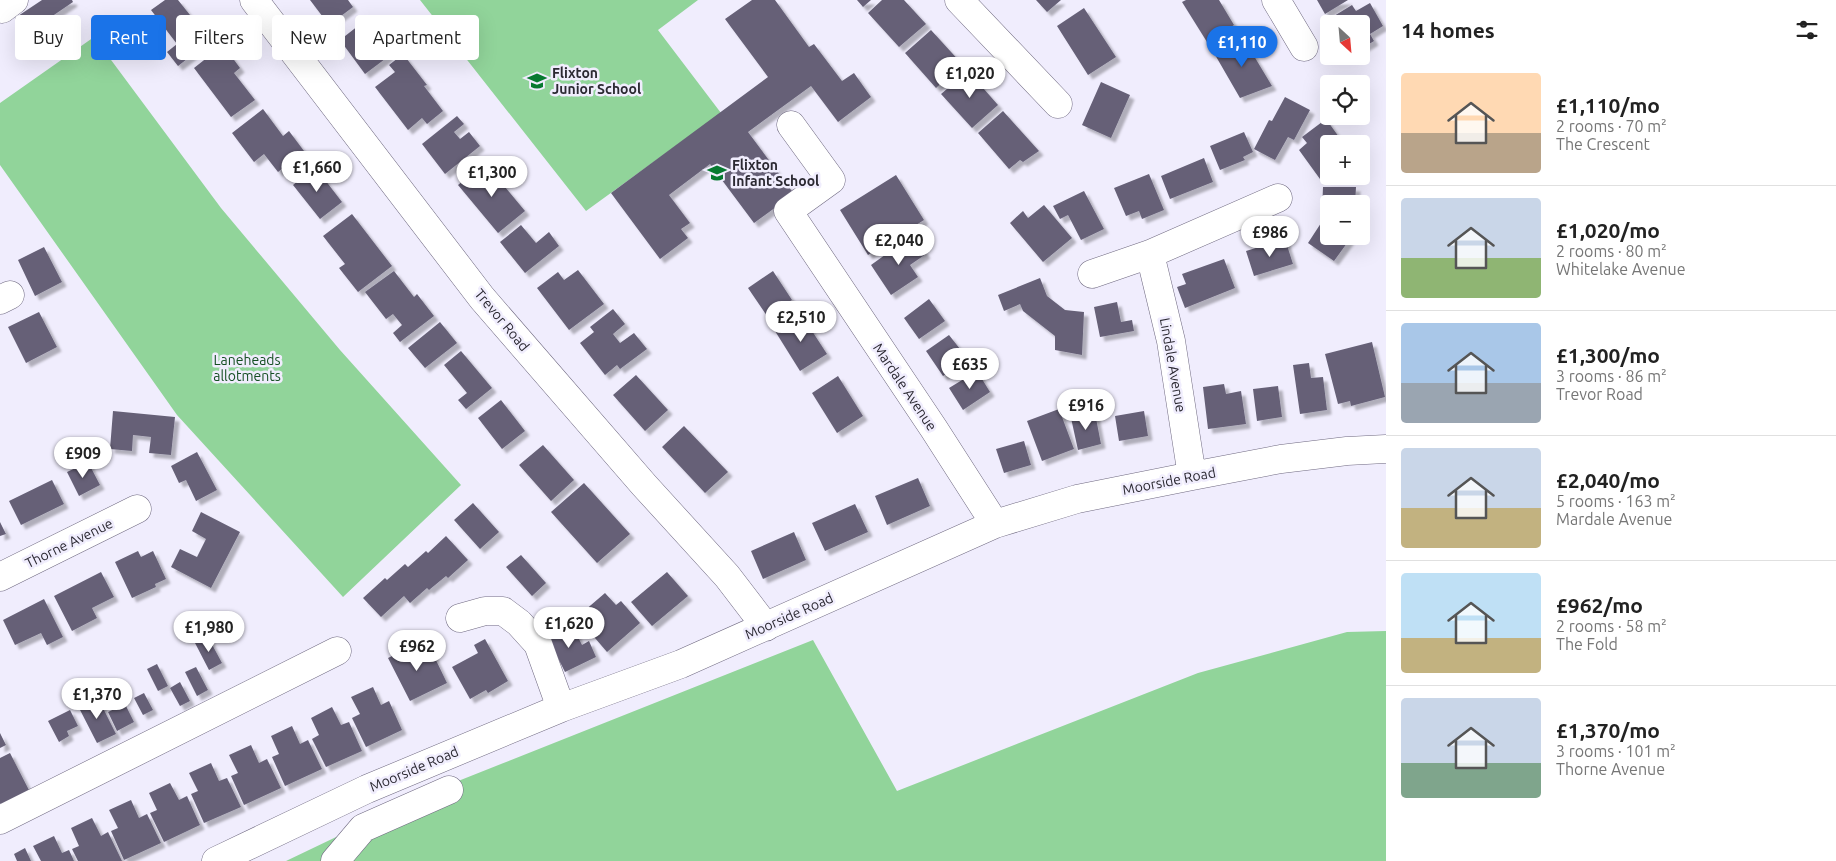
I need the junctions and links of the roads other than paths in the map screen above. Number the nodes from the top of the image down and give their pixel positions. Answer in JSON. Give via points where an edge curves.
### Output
{"nodes":[{"id":1,"x":14,"y":0,"type":"edge"},
{"id":2,"x":254,"y":0,"type":"edge"},
{"id":3,"x":959,"y":0,"type":"edge"},
{"id":4,"x":1276,"y":0,"type":"edge"},
{"id":5,"x":0,"y":6,"type":"edge"},
{"id":6,"x":1304,"y":47,"type":"dead end"},
{"id":7,"x":1058,"y":104,"type":"dead end"},
{"id":8,"x":791,"y":125,"type":"dead end"},
{"id":9,"x":1278,"y":198,"type":"dead end"},
{"id":10,"x":1150,"y":254,"type":"junction"},
{"id":11,"x":1092,"y":274,"type":"dead end"},
{"id":12,"x":1386,"y":449,"type":"edge"},
{"id":13,"x":1192,"y":476,"type":"junction"},
{"id":14,"x":137,"y":509,"type":"dead end"},
{"id":15,"x":995,"y":524,"type":"junction"},
{"id":16,"x":0,"y":577,"type":"edge"},
{"id":17,"x":460,"y":618,"type":"dead end"},
{"id":18,"x":766,"y":627,"type":"junction"},
{"id":19,"x":337,"y":651,"type":"dead end"},
{"id":20,"x":561,"y":708,"type":"junction"},
{"id":21,"x":449,"y":790,"type":"dead end"},
{"id":22,"x":0,"y":820,"type":"edge"},
{"id":23,"x":216,"y":861,"type":"edge"},
{"id":24,"x":335,"y":861,"type":"edge"}],
"edges":[{"from":1,"to":5,"type":"street","via":[[2,9]]},
{"from":2,"to":18,"type":"street","name":"Trevor Road","via":[[482,298],[727,576]]},
{"from":3,"to":7,"type":"street"},
{"from":4,"to":6,"type":"street"},
{"from":8,"to":15,"type":"street","name":"Mardale Avenue","via":[[831,180],[788,211]]},
{"from":9,"to":10,"type":"street"},
{"from":10,"to":11,"type":"street"},
{"from":10,"to":13,"type":"street","name":"Lindale Avenue","via":[[1171,341]]},
{"from":12,"to":13,"type":"street","name":"Moorside Road","via":[[1281,459]]},
{"from":13,"to":15,"type":"street","name":"Moorside Road","via":[[1077,499]]},
{"from":14,"to":16,"type":"street","name":"Thorne Avenue"},
{"from":15,"to":18,"type":"street","name":"Moorside Road"},
{"from":17,"to":20,"type":"street","via":[[485,611],[502,611],[519,623],[538,644]]},
{"from":18,"to":20,"type":"street","name":"Moorside Road","via":[[681,664]]},
{"from":19,"to":22,"type":"street"},
{"from":20,"to":23,"type":"street","name":"Moorside Road","via":[[368,789]]},
{"from":21,"to":24,"type":"street","via":[[363,828]]}]}
